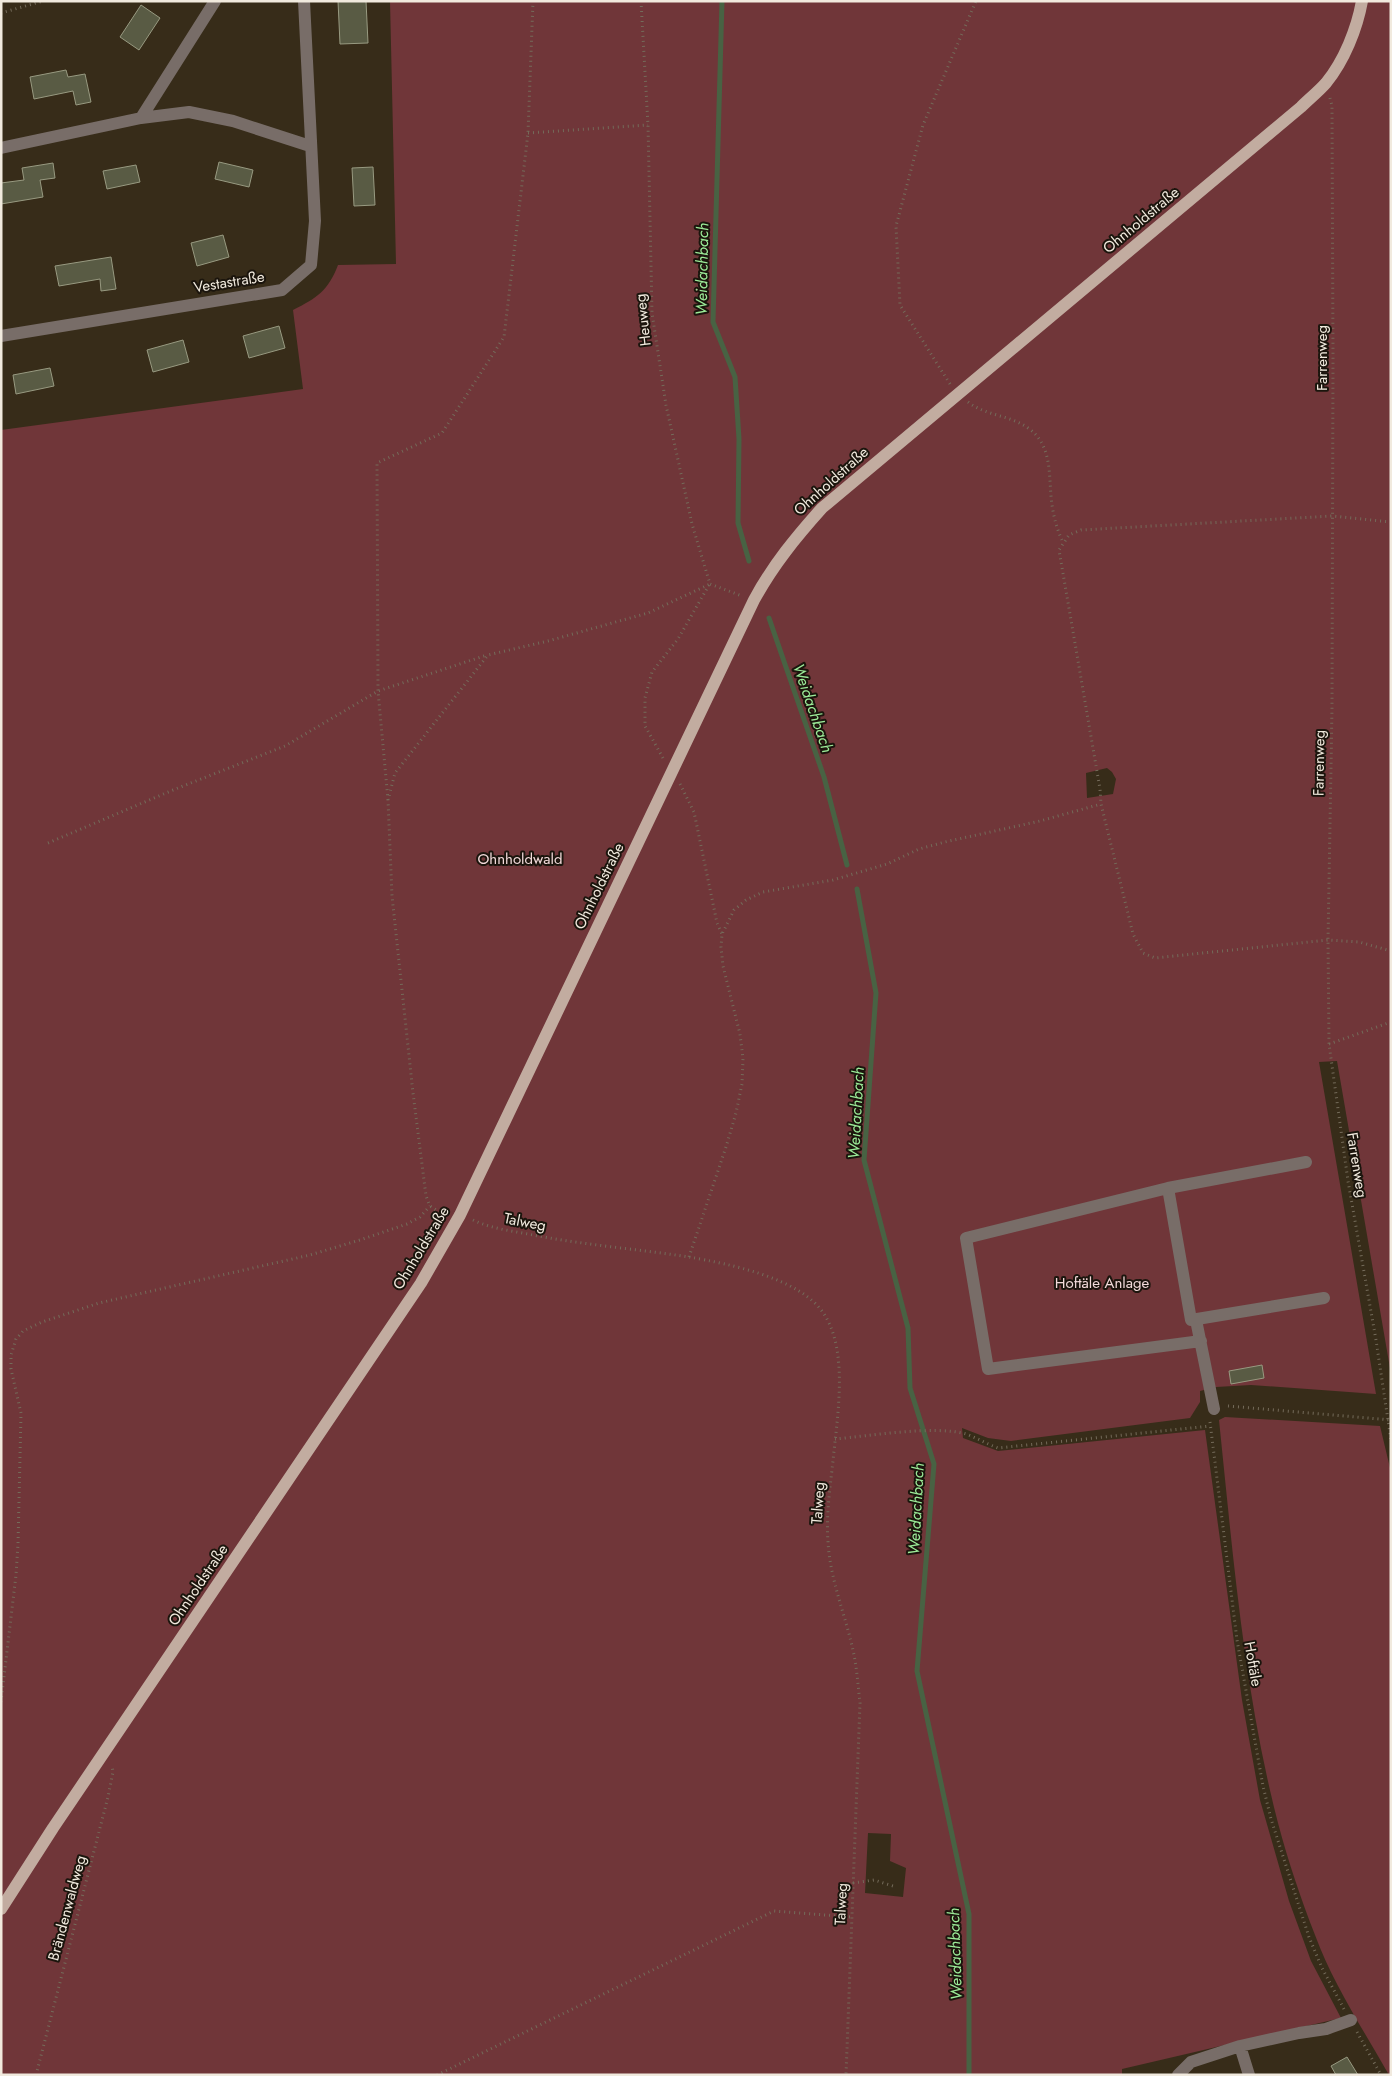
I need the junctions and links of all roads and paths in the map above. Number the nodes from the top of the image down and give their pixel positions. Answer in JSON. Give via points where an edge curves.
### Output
{"nodes":[{"id":1,"x":43,"y":1,"type":"edge"},
{"id":2,"x":215,"y":1,"type":"edge"},
{"id":3,"x":304,"y":1,"type":"edge"},
{"id":4,"x":533,"y":1,"type":"edge"},
{"id":5,"x":641,"y":1,"type":"edge"},
{"id":6,"x":976,"y":1,"type":"edge"},
{"id":7,"x":1362,"y":1,"type":"edge"},
{"id":8,"x":1,"y":13,"type":"edge"},
{"id":9,"x":1326,"y":83,"type":"junction"},
{"id":10,"x":141,"y":118,"type":"junction"},
{"id":11,"x":648,"y":126,"type":"junction"},
{"id":12,"x":528,"y":133,"type":"junction"},
{"id":13,"x":310,"y":146,"type":"junction"},
{"id":14,"x":1,"y":148,"type":"edge"},
{"id":15,"x":1,"y":336,"type":"edge"},
{"id":16,"x":957,"y":394,"type":"junction"},
{"id":17,"x":1332,"y":516,"type":"junction"},
{"id":18,"x":1391,"y":522,"type":"edge"},
{"id":19,"x":1063,"y":542,"type":"junction"},
{"id":20,"x":710,"y":584,"type":"junction"},
{"id":21,"x":754,"y":600,"type":"junction"},
{"id":22,"x":488,"y":655,"type":"junction"},
{"id":23,"x":378,"y":691,"type":"junction"},
{"id":24,"x":672,"y":772,"type":"junction"},
{"id":25,"x":388,"y":800,"type":"junction"},
{"id":26,"x":1101,"y":804,"type":"junction"},
{"id":27,"x":48,"y":843,"type":"dead end"},
{"id":28,"x":722,"y":934,"type":"junction"},
{"id":29,"x":1328,"y":940,"type":"junction"},
{"id":30,"x":1391,"y":951,"type":"edge"},
{"id":31,"x":1391,"y":1022,"type":"edge"},
{"id":32,"x":1329,"y":1044,"type":"junction"},
{"id":33,"x":1306,"y":1162,"type":"dead end"},
{"id":34,"x":1168,"y":1188,"type":"junction"},
{"id":35,"x":430,"y":1206,"type":"junction"},
{"id":36,"x":459,"y":1218,"type":"junction"},
{"id":37,"x":689,"y":1258,"type":"junction"},
{"id":38,"x":1324,"y":1298,"type":"dead end"},
{"id":39,"x":1196,"y":1320,"type":"junction"},
{"id":40,"x":1201,"y":1341,"type":"junction"},
{"id":41,"x":1214,"y":1409,"type":"junction"},
{"id":42,"x":1389,"y":1420,"type":"edge"},
{"id":43,"x":1210,"y":1426,"type":"junction"},
{"id":44,"x":835,"y":1439,"type":"junction"},
{"id":45,"x":1391,"y":1440,"type":"edge"},
{"id":46,"x":1,"y":1702,"type":"edge"},
{"id":47,"x":108,"y":1747,"type":"junction"},
{"id":48,"x":853,"y":1883,"type":"junction"},
{"id":49,"x":893,"y":1886,"type":"dead end"},
{"id":50,"x":1,"y":1910,"type":"edge"},
{"id":51,"x":851,"y":1917,"type":"junction"},
{"id":52,"x":1351,"y":2020,"type":"junction"},
{"id":53,"x":1240,"y":2046,"type":"junction"},
{"id":54,"x":36,"y":2075,"type":"edge"},
{"id":55,"x":437,"y":2075,"type":"edge"},
{"id":56,"x":846,"y":2075,"type":"edge"},
{"id":57,"x":1178,"y":2075,"type":"edge"},
{"id":58,"x":1250,"y":2075,"type":"edge"},
{"id":59,"x":1381,"y":2075,"type":"edge"}],
"edges":[{"from":1,"to":8,"type":"path"},
{"from":2,"to":10,"type":"street"},
{"from":3,"to":13,"type":"street","name":"Vestastraße"},
{"from":4,"to":12,"type":"path"},
{"from":5,"to":11,"type":"path","name":"Heuweg"},
{"from":6,"to":16,"type":"path","via":[[924,125],[896,226],[900,306]]},
{"from":7,"to":9,"type":"main road","name":"Ohnholdstraße","via":[[1340,62]]},
{"from":9,"to":16,"type":"main road","name":"Ohnholdstraße","via":[[1266,137]]},
{"from":9,"to":17,"type":"path","name":"Farrenweg","via":[[1332,106]]},
{"from":10,"to":13,"type":"street","via":[[189,112],[233,121]]},
{"from":10,"to":14,"type":"street"},
{"from":11,"to":12,"type":"path"},
{"from":11,"to":20,"type":"path","name":"Heuweg","via":[[652,313],[666,405],[692,524]]},
{"from":12,"to":23,"type":"path","via":[[504,337],[442,433],[376,463]]},
{"from":13,"to":15,"type":"street","name":"Vestastraße","via":[[315,221],[312,265],[282,290]]},
{"from":16,"to":19,"type":"path","via":[[974,407],[1028,428],[1039,438],[1050,468],[1052,505]]},
{"from":16,"to":21,"type":"main road","name":"Ohnholdstraße","via":[[822,508],[788,547]]},
{"from":17,"to":18,"type":"path"},
{"from":17,"to":19,"type":"path","via":[[1081,530]]},
{"from":17,"to":29,"type":"path","name":"Farrenweg"},
{"from":19,"to":26,"type":"path","via":[[1059,550],[1060,562]]},
{"from":20,"to":21,"type":"path"},
{"from":20,"to":22,"type":"path","via":[[648,613]]},
{"from":20,"to":24,"type":"path","via":[[678,639],[652,672],[645,698],[646,726]]},
{"from":21,"to":24,"type":"main road","name":"Ohnholdstraße"},
{"from":22,"to":23,"type":"path"},
{"from":22,"to":25,"type":"path","via":[[395,773]]},
{"from":23,"to":25,"type":"path"},
{"from":23,"to":27,"type":"path","via":[[284,746]]},
{"from":24,"to":28,"type":"path","via":[[694,812]]},
{"from":24,"to":36,"type":"main road","name":"Ohnholdstraße"},
{"from":25,"to":35,"type":"path","via":[[392,896],[413,1093]]},
{"from":26,"to":28,"type":"path","via":[[919,849],[887,864],[833,880],[763,892],[734,910]]},
{"from":26,"to":29,"type":"path","via":[[1133,934],[1143,953],[1155,958]]},
{"from":28,"to":37,"type":"path","via":[[723,966],[740,1034],[742,1084],[731,1130]]},
{"from":29,"to":30,"type":"path","via":[[1359,942]]},
{"from":29,"to":32,"type":"path","name":"Farrenweg"},
{"from":31,"to":32,"type":"path"},
{"from":32,"to":42,"type":"path","name":"Farrenweg","via":[[1348,1181]]},
{"from":33,"to":34,"type":"street"},
{"from":34,"to":39,"type":"street","via":[[1191,1320]]},
{"from":34,"to":40,"type":"street","via":[[966,1238],[988,1369]]},
{"from":35,"to":36,"type":"path","name":"Talweg"},
{"from":35,"to":46,"type":"path","via":[[407,1224],[360,1240],[310,1255],[99,1303],[42,1322],[23,1331],[16,1339],[10,1369],[21,1413],[18,1544]]},
{"from":36,"to":37,"type":"path","name":"Talweg","via":[[540,1237]]},
{"from":36,"to":47,"type":"main road","name":"Ohnholdstraße","via":[[421,1283]]},
{"from":37,"to":44,"type":"path","name":"Talweg","via":[[782,1282],[800,1292],[824,1314],[838,1354]]},
{"from":38,"to":39,"type":"street"},
{"from":39,"to":40,"type":"street"},
{"from":40,"to":41,"type":"street"},
{"from":41,"to":42,"type":"path","via":[[1222,1406]]},
{"from":41,"to":43,"type":"path","name":"Hoftäle"},
{"from":42,"to":45,"type":"path","name":"Farrenweg"},
{"from":43,"to":44,"type":"path","via":[[998,1448],[966,1434],[929,1431]]},
{"from":43,"to":52,"type":"path","name":"Hoftäle","via":[[1237,1640],[1263,1786],[1309,1937]]},
{"from":44,"to":48,"type":"path","name":"Talweg","via":[[827,1512],[828,1542],[832,1573],[853,1650],[860,1704]]},
{"from":47,"to":50,"type":"main road","name":"Ohnholdstraße"},
{"from":47,"to":54,"type":"path","name":"Brändenwaldweg","via":[[113,1772],[108,1797]]},
{"from":48,"to":49,"type":"path","via":[[874,1880]]},
{"from":48,"to":51,"type":"path","name":"Talweg"},
{"from":51,"to":55,"type":"path","via":[[774,1911]]},
{"from":51,"to":56,"type":"path","name":"Talweg"},
{"from":52,"to":53,"type":"street","via":[[1326,2029]]},
{"from":52,"to":59,"type":"path","name":"Hoftäle"},
{"from":53,"to":57,"type":"street","via":[[1191,2062]]},
{"from":53,"to":58,"type":"street"}]}
